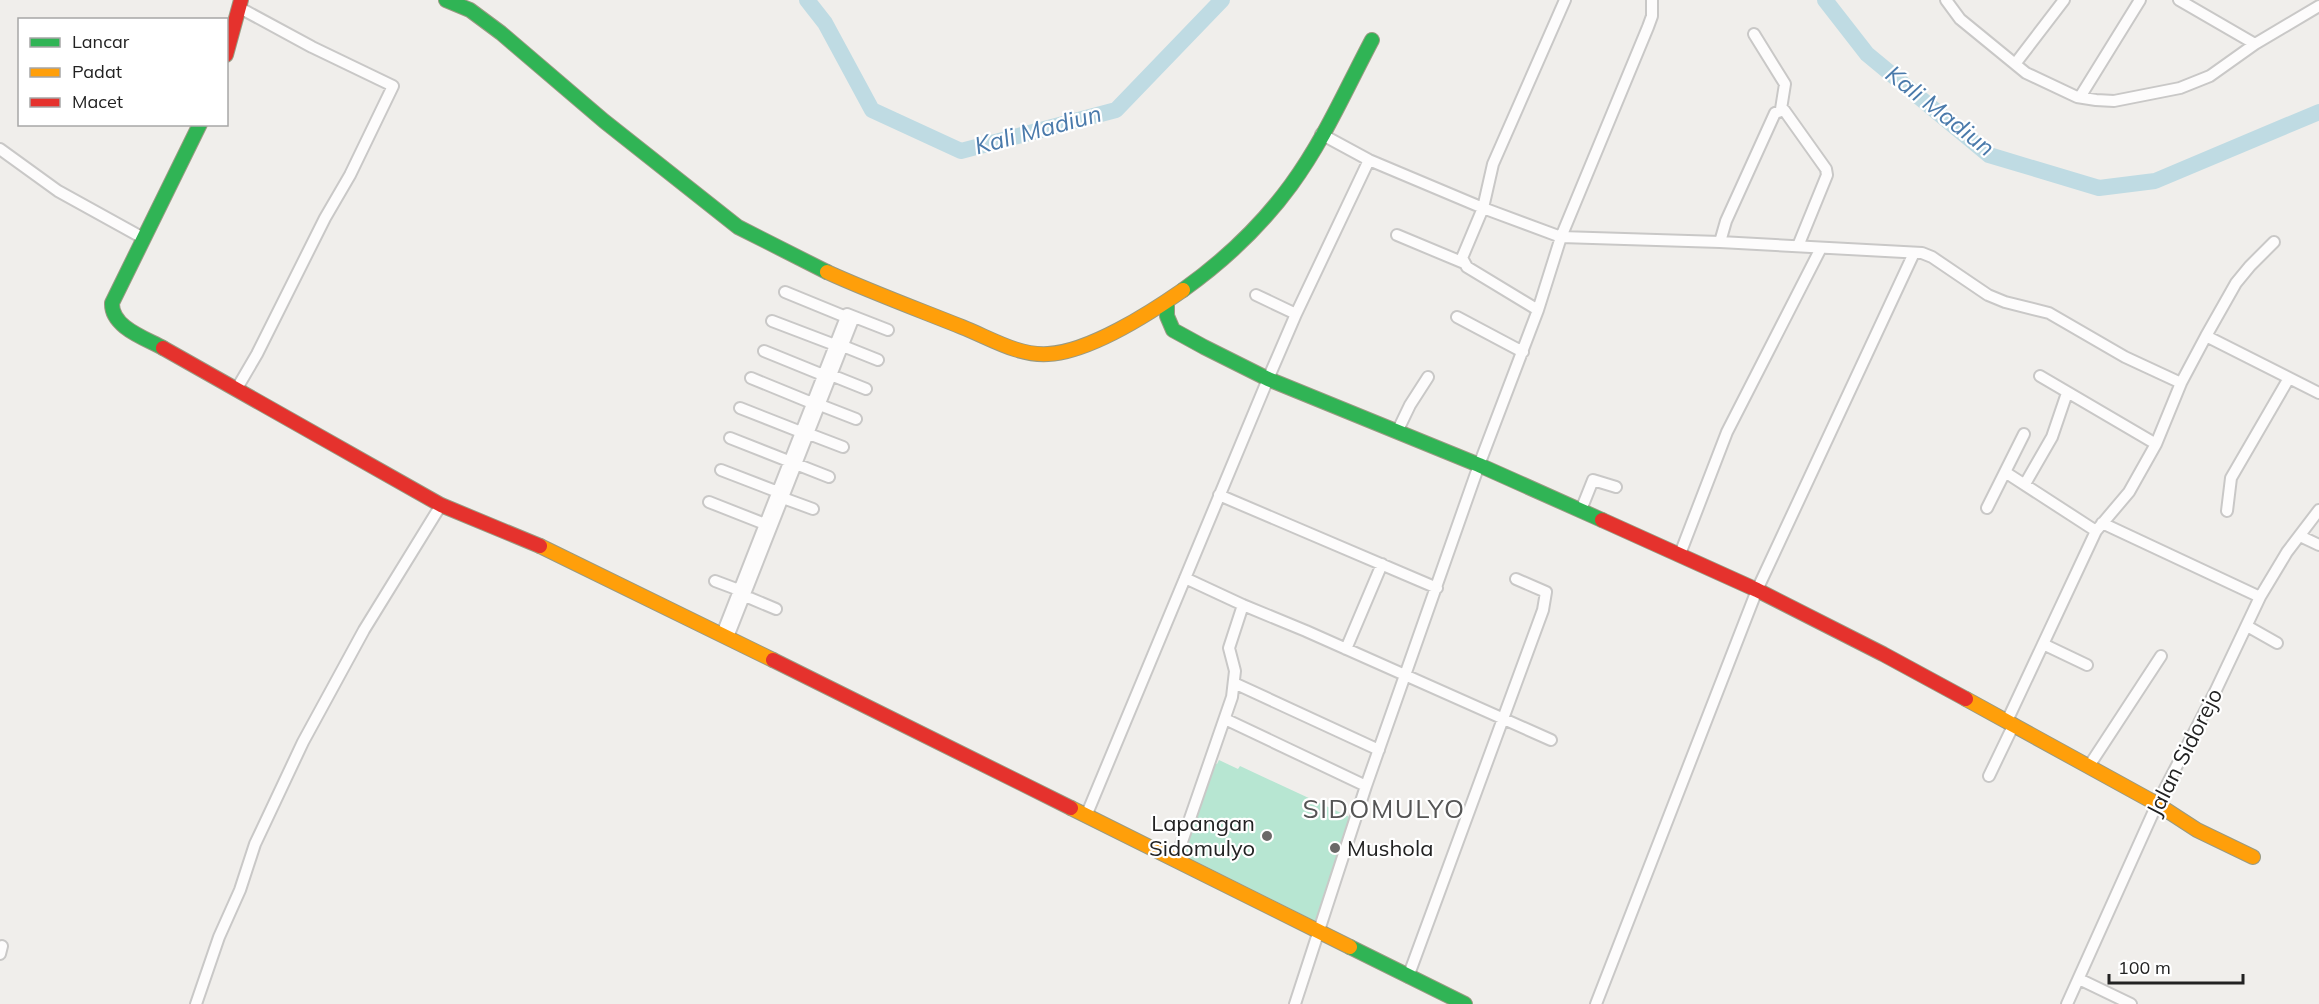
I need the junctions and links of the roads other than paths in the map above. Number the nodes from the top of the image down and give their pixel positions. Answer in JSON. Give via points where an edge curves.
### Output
{"nodes":[{"id":1,"x":446,"y":0,"type":"edge"},
{"id":2,"x":1565,"y":0,"type":"edge"},
{"id":3,"x":1652,"y":0,"type":"edge"},
{"id":4,"x":1946,"y":0,"type":"edge"},
{"id":5,"x":2064,"y":0,"type":"edge"},
{"id":6,"x":2140,"y":0,"type":"edge"},
{"id":7,"x":2179,"y":0,"type":"edge"},
{"id":8,"x":241,"y":4,"type":"edge"},
{"id":9,"x":2319,"y":6,"type":"edge"},
{"id":10,"x":1754,"y":34,"type":"dead end"},
{"id":11,"x":1372,"y":40,"type":"dead end"},
{"id":12,"x":2255,"y":44,"type":"junction"},
{"id":13,"x":228,"y":48,"type":"edge"},
{"id":14,"x":2015,"y":64,"type":"junction"},
{"id":15,"x":2080,"y":97,"type":"junction"},
{"id":16,"x":1781,"y":109,"type":"junction"},
{"id":17,"x":199,"y":126,"type":"edge"},
{"id":18,"x":1321,"y":134,"type":"junction"},
{"id":19,"x":0,"y":149,"type":"edge"},
{"id":20,"x":1369,"y":160,"type":"junction"},
{"id":21,"x":1483,"y":208,"type":"junction"},
{"id":22,"x":1397,"y":235,"type":"dead end"},
{"id":23,"x":1561,"y":237,"type":"junction"},
{"id":24,"x":143,"y":238,"type":"junction"},
{"id":25,"x":1720,"y":242,"type":"junction"},
{"id":26,"x":2274,"y":242,"type":"dead end"},
{"id":27,"x":1798,"y":246,"type":"junction"},
{"id":28,"x":1821,"y":248,"type":"junction"},
{"id":29,"x":1914,"y":253,"type":"junction"},
{"id":30,"x":1464,"y":263,"type":"junction"},
{"id":31,"x":785,"y":292,"type":"dead end"},
{"id":32,"x":1256,"y":295,"type":"dead end"},
{"id":33,"x":1167,"y":302,"type":"junction"},
{"id":34,"x":1538,"y":310,"type":"junction"},
{"id":35,"x":1296,"y":314,"type":"junction"},
{"id":36,"x":850,"y":317,"type":"junction"},
{"id":37,"x":1457,"y":317,"type":"dead end"},
{"id":38,"x":772,"y":321,"type":"dead end"},
{"id":39,"x":888,"y":330,"type":"dead end"},
{"id":40,"x":2206,"y":336,"type":"junction"},
{"id":41,"x":839,"y":346,"type":"junction"},
{"id":42,"x":764,"y":351,"type":"dead end"},
{"id":43,"x":1523,"y":352,"type":"junction"},
{"id":44,"x":878,"y":360,"type":"dead end"},
{"id":45,"x":827,"y":375,"type":"junction"},
{"id":46,"x":2040,"y":376,"type":"dead end"},
{"id":47,"x":1428,"y":377,"type":"dead end"},
{"id":48,"x":751,"y":378,"type":"dead end"},
{"id":49,"x":2289,"y":378,"type":"junction"},
{"id":50,"x":1268,"y":379,"type":"junction"},
{"id":51,"x":2181,"y":383,"type":"junction"},
{"id":52,"x":866,"y":389,"type":"dead end"},
{"id":53,"x":236,"y":390,"type":"junction"},
{"id":54,"x":2067,"y":393,"type":"junction"},
{"id":55,"x":2319,"y":393,"type":"edge"},
{"id":56,"x":816,"y":404,"type":"junction"},
{"id":57,"x":740,"y":408,"type":"dead end"},
{"id":58,"x":856,"y":419,"type":"dead end"},
{"id":59,"x":1397,"y":432,"type":"junction"},
{"id":60,"x":805,"y":433,"type":"junction"},
{"id":61,"x":2024,"y":434,"type":"dead end"},
{"id":62,"x":730,"y":438,"type":"dead end"},
{"id":63,"x":2156,"y":444,"type":"junction"},
{"id":64,"x":843,"y":447,"type":"dead end"},
{"id":65,"x":1479,"y":465,"type":"junction"},
{"id":66,"x":791,"y":467,"type":"junction"},
{"id":67,"x":721,"y":470,"type":"dead end"},
{"id":68,"x":2005,"y":472,"type":"junction"},
{"id":69,"x":829,"y":477,"type":"dead end"},
{"id":70,"x":2025,"y":484,"type":"junction"},
{"id":71,"x":1616,"y":487,"type":"dead end"},
{"id":72,"x":781,"y":495,"type":"junction"},
{"id":73,"x":1220,"y":495,"type":"junction"},
{"id":74,"x":709,"y":502,"type":"dead end"},
{"id":75,"x":441,"y":505,"type":"junction"},
{"id":76,"x":1987,"y":508,"type":"dead end"},
{"id":77,"x":813,"y":510,"type":"dead end"},
{"id":78,"x":1581,"y":510,"type":"junction"},
{"id":79,"x":2319,"y":510,"type":"edge"},
{"id":80,"x":2227,"y":511,"type":"dead end"},
{"id":81,"x":765,"y":524,"type":"junction"},
{"id":82,"x":2099,"y":527,"type":"junction"},
{"id":83,"x":2300,"y":536,"type":"junction"},
{"id":84,"x":2319,"y":545,"type":"edge"},
{"id":85,"x":1680,"y":554,"type":"junction"},
{"id":86,"x":1382,"y":564,"type":"junction"},
{"id":87,"x":1185,"y":578,"type":"junction"},
{"id":88,"x":1516,"y":579,"type":"dead end"},
{"id":89,"x":715,"y":581,"type":"dead end"},
{"id":90,"x":1437,"y":588,"type":"junction"},
{"id":91,"x":1757,"y":590,"type":"junction"},
{"id":92,"x":742,"y":593,"type":"junction"},
{"id":93,"x":2260,"y":597,"type":"junction"},
{"id":94,"x":1243,"y":605,"type":"junction"},
{"id":95,"x":776,"y":609,"type":"dead end"},
{"id":96,"x":2247,"y":626,"type":"junction"},
{"id":97,"x":725,"y":635,"type":"junction"},
{"id":98,"x":2277,"y":643,"type":"dead end"},
{"id":99,"x":2043,"y":644,"type":"junction"},
{"id":100,"x":1346,"y":649,"type":"junction"},
{"id":101,"x":2161,"y":656,"type":"dead end"},
{"id":102,"x":2087,"y":665,"type":"dead end"},
{"id":103,"x":1406,"y":675,"type":"junction"},
{"id":104,"x":1234,"y":683,"type":"junction"},
{"id":105,"x":1225,"y":718,"type":"junction"},
{"id":106,"x":1504,"y":719,"type":"junction"},
{"id":107,"x":2011,"y":723,"type":"junction"},
{"id":108,"x":1551,"y":740,"type":"dead end"},
{"id":109,"x":1379,"y":750,"type":"junction"},
{"id":110,"x":2089,"y":766,"type":"junction"},
{"id":111,"x":1989,"y":776,"type":"dead end"},
{"id":112,"x":1366,"y":786,"type":"junction"},
{"id":113,"x":2157,"y":804,"type":"junction"},
{"id":114,"x":1086,"y":816,"type":"junction"},
{"id":115,"x":2253,"y":857,"type":"dead end"},
{"id":116,"x":1176,"y":859,"type":"junction"},
{"id":117,"x":1320,"y":931,"type":"junction"},
{"id":118,"x":1408,"y":977,"type":"junction"},
{"id":119,"x":2079,"y":979,"type":"junction"},
{"id":120,"x":196,"y":1004,"type":"edge"},
{"id":121,"x":1295,"y":1004,"type":"edge"},
{"id":122,"x":1465,"y":1004,"type":"edge"},
{"id":123,"x":1596,"y":1004,"type":"edge"},
{"id":124,"x":2067,"y":1004,"type":"edge"},
{"id":125,"x":2131,"y":1004,"type":"edge"}],
"edges":[{"from":1,"to":33,"type":"street","via":[[470,10],[501,33],[738,227],[900,303],[1019,350],[1042,354],[1087,344]]},
{"from":2,"to":21,"type":"street","via":[[1493,164]]},
{"from":3,"to":23,"type":"street","via":[[1648,27]]},
{"from":4,"to":14,"type":"street","via":[[1960,19]]},
{"from":5,"to":14,"type":"street"},
{"from":6,"to":15,"type":"street"},
{"from":7,"to":12,"type":"street"},
{"from":8,"to":13,"type":"street"},
{"from":8,"to":53,"type":"street","via":[[312,47],[393,86]]},
{"from":9,"to":12,"type":"street"},
{"from":10,"to":16,"type":"street","via":[[1785,84]]},
{"from":11,"to":18,"type":"street"},
{"from":12,"to":15,"type":"street","via":[[2210,76],[2180,88],[2114,101]]},
{"from":14,"to":15,"type":"street","via":[[2039,80]]},
{"from":16,"to":25,"type":"street","via":[[1775,113]]},
{"from":16,"to":27,"type":"street","via":[[1827,175]]},
{"from":17,"to":24,"type":"street"},
{"from":18,"to":20,"type":"street"},
{"from":18,"to":33,"type":"street","via":[[1295,179],[1252,231]]},
{"from":19,"to":24,"type":"street","via":[[58,191]]},
{"from":20,"to":21,"type":"street"},
{"from":20,"to":35,"type":"street"},
{"from":21,"to":23,"type":"street"},
{"from":21,"to":30,"type":"street","via":[[1463,253]]},
{"from":22,"to":30,"type":"street"},
{"from":23,"to":25,"type":"street"},
{"from":23,"to":34,"type":"street"},
{"from":24,"to":53,"type":"street","via":[[113,298],[114,318]]},
{"from":25,"to":27,"type":"street"},
{"from":26,"to":40,"type":"street","via":[[2236,284]]},
{"from":27,"to":28,"type":"street"},
{"from":28,"to":29,"type":"street"},
{"from":28,"to":85,"type":"street","via":[[1727,432]]},
{"from":29,"to":51,"type":"street","via":[[1932,257],[2005,302],[2049,312],[2125,357]]},
{"from":29,"to":91,"type":"street"},
{"from":30,"to":34,"type":"street"},
{"from":31,"to":36,"type":"street"},
{"from":32,"to":35,"type":"street"},
{"from":33,"to":50,"type":"street","via":[[1173,330]]},
{"from":34,"to":43,"type":"street"},
{"from":35,"to":50,"type":"street"},
{"from":36,"to":39,"type":"street"},
{"from":36,"to":41,"type":"street"},
{"from":37,"to":43,"type":"street"},
{"from":38,"to":41,"type":"street"},
{"from":40,"to":49,"type":"street"},
{"from":40,"to":51,"type":"street"},
{"from":41,"to":44,"type":"street"},
{"from":41,"to":45,"type":"street"},
{"from":42,"to":45,"type":"street"},
{"from":43,"to":65,"type":"street"},
{"from":45,"to":52,"type":"street"},
{"from":45,"to":56,"type":"street"},
{"from":46,"to":54,"type":"street"},
{"from":47,"to":59,"type":"street"},
{"from":48,"to":56,"type":"street"},
{"from":49,"to":55,"type":"street"},
{"from":49,"to":80,"type":"street","via":[[2231,478]]},
{"from":50,"to":59,"type":"street"},
{"from":50,"to":73,"type":"street"},
{"from":51,"to":63,"type":"street"},
{"from":53,"to":75,"type":"street"},
{"from":54,"to":63,"type":"street"},
{"from":54,"to":70,"type":"street","via":[[2052,437]]},
{"from":56,"to":58,"type":"street"},
{"from":56,"to":60,"type":"street"},
{"from":57,"to":60,"type":"street"},
{"from":59,"to":65,"type":"street"},
{"from":60,"to":64,"type":"street"},
{"from":60,"to":66,"type":"street"},
{"from":61,"to":68,"type":"street"},
{"from":62,"to":66,"type":"street"},
{"from":63,"to":82,"type":"street","via":[[2129,492]]},
{"from":65,"to":78,"type":"street"},
{"from":65,"to":90,"type":"street"},
{"from":66,"to":69,"type":"street"},
{"from":66,"to":72,"type":"street"},
{"from":67,"to":72,"type":"street"},
{"from":68,"to":70,"type":"street"},
{"from":68,"to":76,"type":"street"},
{"from":70,"to":82,"type":"street"},
{"from":71,"to":78,"type":"street","via":[[1593,480]]},
{"from":72,"to":77,"type":"street"},
{"from":72,"to":81,"type":"street"},
{"from":72,"to":92,"type":"street"},
{"from":73,"to":86,"type":"street"},
{"from":73,"to":87,"type":"street"},
{"from":74,"to":81,"type":"street"},
{"from":75,"to":97,"type":"street","via":[[563,556]]},
{"from":75,"to":120,"type":"street","via":[[364,630],[303,742],[255,844]]},
{"from":78,"to":85,"type":"street"},
{"from":79,"to":83,"type":"street","name":"Jalan Sidorejo"},
{"from":81,"to":92,"type":"street"},
{"from":82,"to":93,"type":"street"},
{"from":82,"to":99,"type":"street"},
{"from":83,"to":84,"type":"street"},
{"from":83,"to":93,"type":"street","name":"Jalan Sidorejo"},
{"from":85,"to":91,"type":"street"},
{"from":86,"to":90,"type":"street"},
{"from":86,"to":100,"type":"street"},
{"from":87,"to":94,"type":"street"},
{"from":87,"to":114,"type":"street"},
{"from":88,"to":106,"type":"street","via":[[1545,591],[1546,597]]},
{"from":89,"to":92,"type":"street"},
{"from":90,"to":103,"type":"street"},
{"from":91,"to":107,"type":"street"},
{"from":91,"to":123,"type":"street"},
{"from":92,"to":95,"type":"street"},
{"from":92,"to":97,"type":"street"},
{"from":93,"to":96,"type":"street","name":"Jalan Sidorejo"},
{"from":94,"to":100,"type":"street"},
{"from":94,"to":104,"type":"street","via":[[1229,648]]},
{"from":96,"to":98,"type":"street"},
{"from":96,"to":113,"type":"street","name":"Jalan Sidorejo"},
{"from":97,"to":114,"type":"street"},
{"from":99,"to":102,"type":"street"},
{"from":99,"to":107,"type":"street"},
{"from":100,"to":103,"type":"street"},
{"from":101,"to":110,"type":"street"},
{"from":103,"to":106,"type":"street"},
{"from":103,"to":109,"type":"street"},
{"from":104,"to":105,"type":"street"},
{"from":104,"to":109,"type":"street"},
{"from":105,"to":112,"type":"street"},
{"from":105,"to":116,"type":"street"},
{"from":106,"to":108,"type":"street"},
{"from":106,"to":118,"type":"street"},
{"from":107,"to":110,"type":"street"},
{"from":107,"to":111,"type":"street"},
{"from":109,"to":112,"type":"street"},
{"from":110,"to":113,"type":"street"},
{"from":112,"to":117,"type":"street"},
{"from":113,"to":115,"type":"street"},
{"from":113,"to":119,"type":"street","name":"Jalan Sidorejo"},
{"from":114,"to":116,"type":"street"},
{"from":116,"to":117,"type":"street"},
{"from":117,"to":118,"type":"street"},
{"from":117,"to":121,"type":"street"},
{"from":118,"to":122,"type":"street"},
{"from":119,"to":124,"type":"street","name":"Jalan Sidorejo"},
{"from":119,"to":125,"type":"street"}]}
